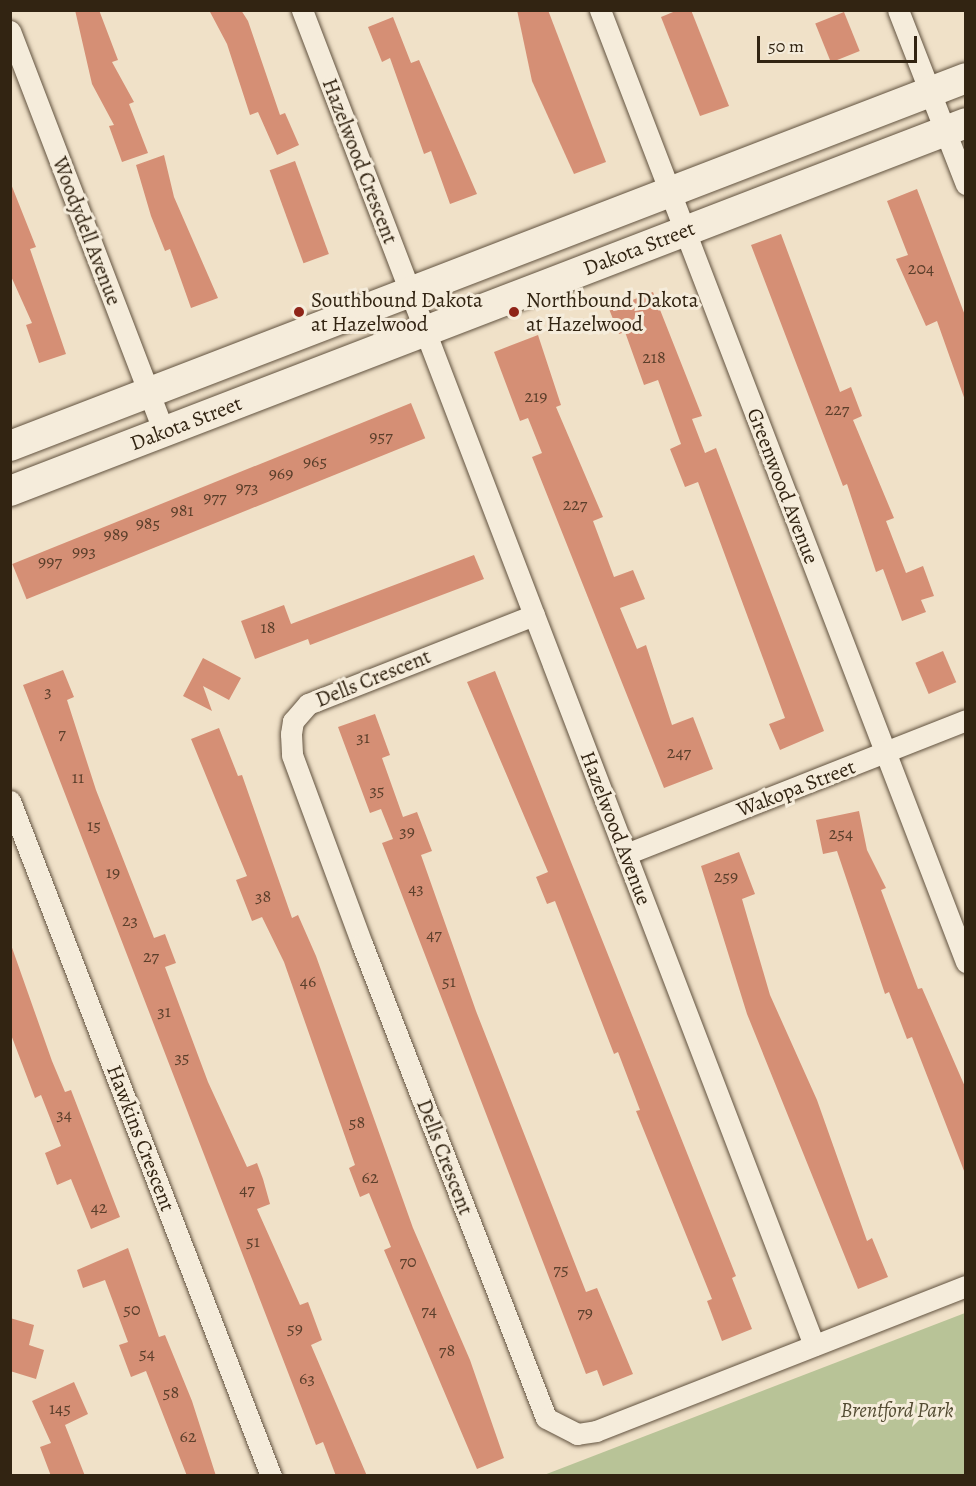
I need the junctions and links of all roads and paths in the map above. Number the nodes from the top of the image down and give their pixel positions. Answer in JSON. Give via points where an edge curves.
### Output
{"nodes":[{"id":1,"x":303,"y":10,"type":"edge"},
{"id":2,"x":600,"y":10,"type":"edge"},
{"id":3,"x":898,"y":10,"type":"edge"},
{"id":4,"x":10,"y":31,"type":"edge"},
{"id":5,"x":966,"y":78,"type":"edge"},
{"id":6,"x":944,"y":114,"type":"edge"},
{"id":7,"x":966,"y":184,"type":"edge"},
{"id":8,"x":670,"y":192,"type":"junction"},
{"id":9,"x":685,"y":231,"type":"junction"},
{"id":10,"x":418,"y":312,"type":"junction"},
{"id":11,"x":150,"y":393,"type":"junction"},
{"id":12,"x":164,"y":432,"type":"junction"},
{"id":13,"x":10,"y":446,"type":"edge"},
{"id":14,"x":10,"y":491,"type":"edge"},
{"id":15,"x":534,"y":615,"type":"junction"},
{"id":16,"x":966,"y":720,"type":"edge"},
{"id":17,"x":885,"y":753,"type":"junction"},
{"id":18,"x":12,"y":808,"type":"edge"},
{"id":19,"x":626,"y":854,"type":"junction"},
{"id":20,"x":966,"y":962,"type":"edge"},
{"id":21,"x":966,"y":1286,"type":"edge"},
{"id":22,"x":814,"y":1345,"type":"junction"},
{"id":23,"x":271,"y":1476,"type":"edge"}],
"edges":[{"from":1,"to":10,"type":"street","name":"Hazelwood Crescent"},
{"from":2,"to":8,"type":"street","name":"Greenwood Avenue"},
{"from":3,"to":6,"type":"street"},
{"from":4,"to":11,"type":"street","name":"Woodydell Avenue"},
{"from":5,"to":6,"type":"main road","name":"Dakota Street"},
{"from":6,"to":7,"type":"street"},
{"from":6,"to":8,"type":"main road","name":"Dakota Street"},
{"from":6,"to":9,"type":"main road","name":"Dakota Street"},
{"from":8,"to":9,"type":"street","name":"Greenwood Avenue"},
{"from":8,"to":10,"type":"main road","name":"Dakota Street"},
{"from":9,"to":10,"type":"main road","name":"Dakota Street"},
{"from":9,"to":17,"type":"street","name":"Greenwood Avenue"},
{"from":10,"to":11,"type":"main road","name":"Dakota Street"},
{"from":10,"to":12,"type":"main road","name":"Dakota Street"},
{"from":10,"to":15,"type":"street","name":"Hazelwood Avenue"},
{"from":11,"to":12,"type":"street","name":"Woodydell Avenue"},
{"from":11,"to":13,"type":"main road","name":"Dakota Street"},
{"from":12,"to":14,"type":"main road","name":"Dakota Street"},
{"from":15,"to":19,"type":"street","name":"Hazelwood Avenue"},
{"from":15,"to":22,"type":"street","name":"Dells Crescent","via":[[308,704],[293,721],[292,755],[362,944],[546,1418],[577,1434],[596,1431]]},
{"from":16,"to":17,"type":"street","name":"Wakopa Street"},
{"from":17,"to":19,"type":"street","name":"Wakopa Street"},
{"from":17,"to":20,"type":"street","name":"Greenwood Avenue"},
{"from":18,"to":23,"type":"street","name":"Hawkins Crescent"},
{"from":19,"to":22,"type":"street","name":"Hazelwood Avenue"},
{"from":21,"to":22,"type":"street","name":"Dells Crescent"}]}
